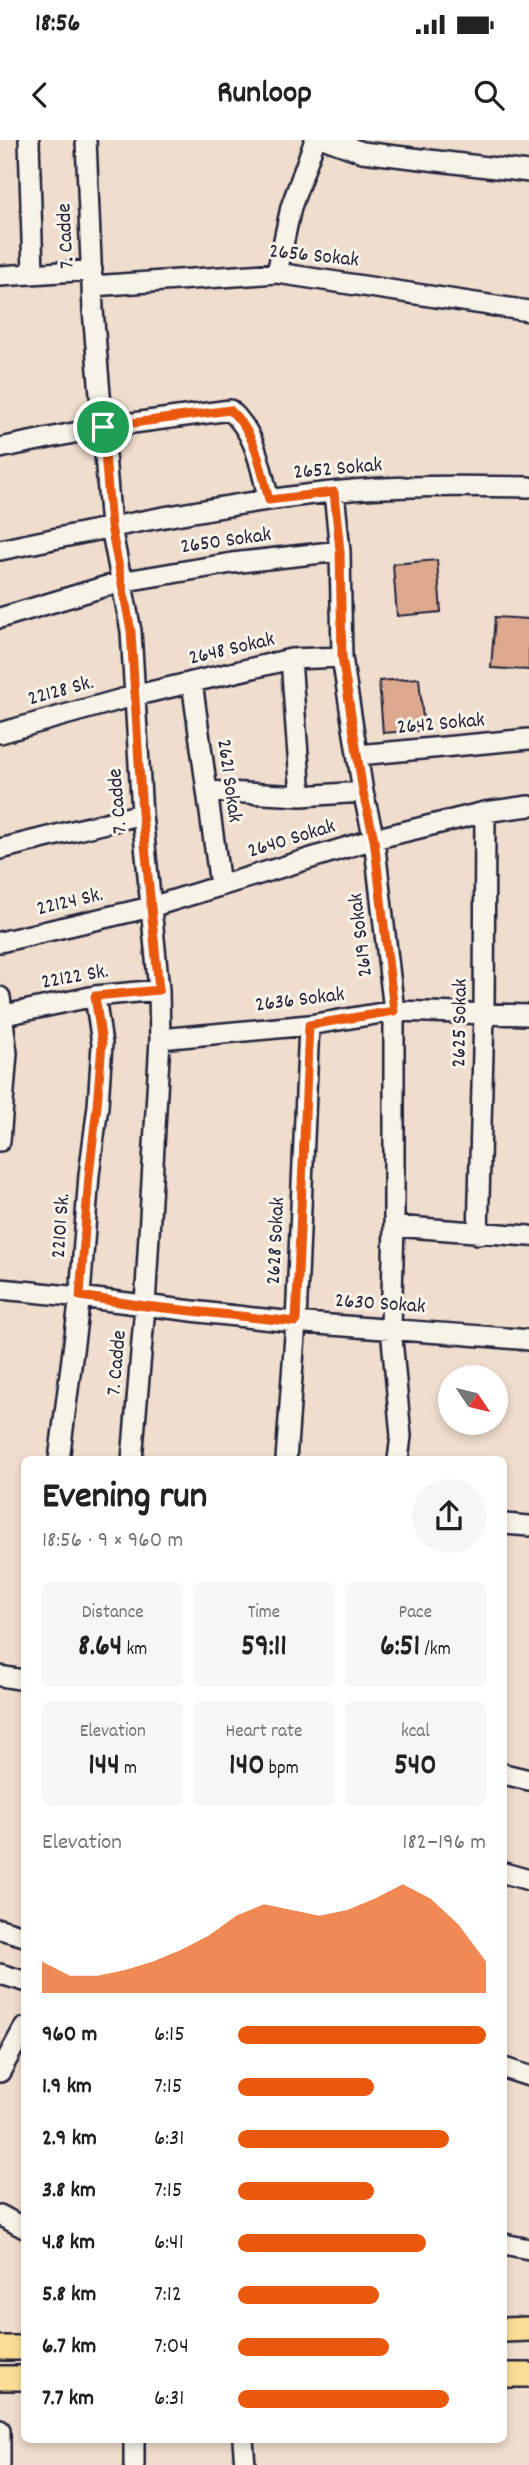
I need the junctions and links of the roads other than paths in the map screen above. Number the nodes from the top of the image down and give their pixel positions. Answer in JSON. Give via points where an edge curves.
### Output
{"nodes":[{"id":1,"x":29,"y":140,"type":"edge"},
{"id":2,"x":86,"y":140,"type":"edge"},
{"id":3,"x":315,"y":140,"type":"edge"},
{"id":4,"x":328,"y":140,"type":"edge"},
{"id":5,"x":529,"y":172,"type":"edge"},
{"id":6,"x":277,"y":272,"type":"junction"},
{"id":7,"x":33,"y":273,"type":"junction"},
{"id":8,"x":0,"y":276,"type":"edge"},
{"id":9,"x":92,"y":278,"type":"junction"},
{"id":10,"x":529,"y":311,"type":"edge"},
{"id":11,"x":103,"y":427,"type":"junction"},
{"id":12,"x":0,"y":448,"type":"edge"},
{"id":13,"x":529,"y":486,"type":"edge"},
{"id":14,"x":334,"y":492,"type":"junction"},
{"id":15,"x":269,"y":500,"type":"junction"},
{"id":16,"x":111,"y":527,"type":"junction"},
{"id":17,"x":0,"y":550,"type":"edge"},
{"id":18,"x":340,"y":551,"type":"junction"},
{"id":19,"x":120,"y":582,"type":"junction"},
{"id":20,"x":0,"y":618,"type":"edge"},
{"id":21,"x":342,"y":657,"type":"junction"},
{"id":22,"x":291,"y":659,"type":"junction"},
{"id":23,"x":192,"y":682,"type":"junction"},
{"id":24,"x":133,"y":696,"type":"junction"},
{"id":25,"x":0,"y":733,"type":"edge"},
{"id":26,"x":529,"y":740,"type":"edge"},
{"id":27,"x":358,"y":755,"type":"junction"},
{"id":28,"x":206,"y":791,"type":"junction"},
{"id":29,"x":363,"y":792,"type":"junction"},
{"id":30,"x":301,"y":796,"type":"junction"},
{"id":31,"x":529,"y":806,"type":"edge"},
{"id":32,"x":485,"y":812,"type":"junction"},
{"id":33,"x":142,"y":814,"type":"junction"},
{"id":34,"x":374,"y":839,"type":"junction"},
{"id":35,"x":0,"y":849,"type":"edge"},
{"id":36,"x":220,"y":885,"type":"junction"},
{"id":37,"x":151,"y":907,"type":"junction"},
{"id":38,"x":0,"y":942,"type":"edge"},
{"id":39,"x":159,"y":990,"type":"junction"},
{"id":40,"x":95,"y":996,"type":"junction"},
{"id":41,"x":1,"y":1009,"type":"edge"},
{"id":42,"x":394,"y":1011,"type":"junction"},
{"id":43,"x":484,"y":1014,"type":"junction"},
{"id":44,"x":529,"y":1015,"type":"edge"},
{"id":45,"x":309,"y":1025,"type":"junction"},
{"id":46,"x":160,"y":1039,"type":"junction"},
{"id":47,"x":0,"y":1141,"type":"edge"},
{"id":48,"x":394,"y":1227,"type":"junction"},
{"id":49,"x":478,"y":1234,"type":"junction"},
{"id":50,"x":529,"y":1237,"type":"edge"},
{"id":51,"x":0,"y":1289,"type":"edge"},
{"id":52,"x":80,"y":1296,"type":"junction"},
{"id":53,"x":145,"y":1306,"type":"junction"},
{"id":54,"x":296,"y":1322,"type":"junction"},
{"id":55,"x":391,"y":1328,"type":"junction"},
{"id":56,"x":529,"y":1340,"type":"edge"},
{"id":57,"x":60,"y":1456,"type":"edge"},
{"id":58,"x":132,"y":1456,"type":"edge"},
{"id":59,"x":286,"y":1456,"type":"edge"},
{"id":60,"x":398,"y":1456,"type":"edge"},
{"id":61,"x":507,"y":1524,"type":"edge"},
{"id":62,"x":529,"y":1526,"type":"edge"},
{"id":63,"x":0,"y":1676,"type":"edge"},
{"id":64,"x":21,"y":1680,"type":"edge"},
{"id":65,"x":507,"y":1775,"type":"edge"},
{"id":66,"x":529,"y":1780,"type":"edge"},
{"id":67,"x":507,"y":1874,"type":"edge"},
{"id":68,"x":529,"y":1880,"type":"edge"},
{"id":69,"x":0,"y":1929,"type":"edge"},
{"id":70,"x":21,"y":1935,"type":"edge"},
{"id":71,"x":0,"y":1974,"type":"edge"},
{"id":72,"x":21,"y":1980,"type":"edge"},
{"id":73,"x":21,"y":2034,"type":"edge"},
{"id":74,"x":507,"y":2069,"type":"edge"},
{"id":75,"x":0,"y":2072,"type":"edge"},
{"id":76,"x":529,"y":2076,"type":"edge"},
{"id":77,"x":0,"y":2215,"type":"edge"},
{"id":78,"x":21,"y":2226,"type":"edge"},
{"id":79,"x":507,"y":2245,"type":"edge"},
{"id":80,"x":529,"y":2249,"type":"edge"},
{"id":81,"x":529,"y":2329,"type":"edge"},
{"id":82,"x":507,"y":2330,"type":"edge"},
{"id":83,"x":0,"y":2348,"type":"edge"},
{"id":84,"x":21,"y":2348,"type":"edge"},
{"id":85,"x":507,"y":2375,"type":"edge"},
{"id":86,"x":529,"y":2375,"type":"edge"},
{"id":87,"x":0,"y":2378,"type":"edge"},
{"id":88,"x":21,"y":2378,"type":"edge"},
{"id":89,"x":0,"y":2430,"type":"edge"},
{"id":90,"x":134,"y":2443,"type":"edge"},
{"id":91,"x":243,"y":2443,"type":"edge"},
{"id":92,"x":1,"y":2465,"type":"edge"},
{"id":93,"x":134,"y":2465,"type":"edge"},
{"id":94,"x":244,"y":2465,"type":"edge"}],
"edges":[{"from":1,"to":7,"type":"street"},
{"from":2,"to":9,"type":"street","name":"7. Cadde"},
{"from":3,"to":6,"type":"street","via":[[291,207]]},
{"from":4,"to":5,"type":"street","via":[[362,152]]},
{"from":6,"to":9,"type":"street","name":"2656 Sokak"},
{"from":6,"to":10,"type":"street","name":"2656 Sokak"},
{"from":7,"to":8,"type":"street","name":"2656 Sokak"},
{"from":7,"to":9,"type":"street","name":"2656 Sokak"},
{"from":9,"to":11,"type":"street","name":"7. Cadde"},
{"from":11,"to":12,"type":"street"},
{"from":11,"to":15,"type":"street","via":[[230,410],[245,423],[256,446]]},
{"from":11,"to":16,"type":"street","name":"7. Cadde"},
{"from":13,"to":14,"type":"street","name":"2652 Sokak","via":[[437,485]]},
{"from":14,"to":15,"type":"street","name":"2652 Sokak"},
{"from":14,"to":18,"type":"street","name":"2619 Sokak"},
{"from":15,"to":16,"type":"street","name":"2652 Sokak"},
{"from":16,"to":17,"type":"street","name":"2652 Sokak"},
{"from":16,"to":19,"type":"street","name":"7. Cadde"},
{"from":18,"to":19,"type":"street","name":"2650 Sokak"},
{"from":18,"to":21,"type":"street","name":"2619 Sokak"},
{"from":19,"to":20,"type":"street","name":"2650 Sokak"},
{"from":19,"to":24,"type":"street","name":"7. Cadde","via":[[131,631]]},
{"from":21,"to":22,"type":"street","name":"2648 Sokak"},
{"from":21,"to":27,"type":"street","name":"2619 Sokak"},
{"from":22,"to":23,"type":"street","name":"2648 Sokak"},
{"from":22,"to":30,"type":"street"},
{"from":23,"to":24,"type":"street","name":"2648 Sokak"},
{"from":23,"to":28,"type":"street","name":"2621 Sokak"},
{"from":24,"to":25,"type":"street","name":"22128 Sk."},
{"from":24,"to":33,"type":"street","name":"7. Cadde"},
{"from":26,"to":27,"type":"street","name":"2642 Sokak"},
{"from":27,"to":29,"type":"street","name":"2619 Sokak"},
{"from":28,"to":30,"type":"street"},
{"from":28,"to":36,"type":"street","name":"2621 Sokak"},
{"from":29,"to":30,"type":"street"},
{"from":29,"to":34,"type":"street","name":"2619 Sokak"},
{"from":31,"to":32,"type":"street","name":"2640 Sokak"},
{"from":32,"to":34,"type":"street","name":"2640 Sokak"},
{"from":32,"to":43,"type":"street","name":"2625 Sokak"},
{"from":33,"to":35,"type":"street"},
{"from":33,"to":37,"type":"street","name":"7. Cadde"},
{"from":34,"to":36,"type":"street","name":"2640 Sokak"},
{"from":34,"to":42,"type":"street","name":"2619 Sokak"},
{"from":36,"to":37,"type":"street","name":"2640 Sokak"},
{"from":37,"to":38,"type":"street","name":"22124 Sk."},
{"from":37,"to":39,"type":"street","name":"7. Cadde"},
{"from":39,"to":40,"type":"street","name":"22122 Sk."},
{"from":39,"to":46,"type":"street","name":"7. Cadde"},
{"from":40,"to":41,"type":"street","name":"22122 Sk."},
{"from":40,"to":52,"type":"street","name":"22101 Sk.","via":[[102,1044]]},
{"from":41,"to":47,"type":"street","via":[[6,1053]]},
{"from":42,"to":43,"type":"street","name":"2636 Sokak"},
{"from":42,"to":45,"type":"street","name":"2636 Sokak"},
{"from":42,"to":48,"type":"street","name":"2619 Sokak"},
{"from":43,"to":44,"type":"street","name":"2636 Sokak"},
{"from":43,"to":49,"type":"street","name":"2625 Sokak"},
{"from":45,"to":46,"type":"street","name":"2636 Sokak"},
{"from":45,"to":54,"type":"street","name":"2628 Sokak"},
{"from":46,"to":53,"type":"street","name":"7. Cadde"},
{"from":48,"to":49,"type":"street"},
{"from":48,"to":55,"type":"street","name":"2619 Sokak"},
{"from":49,"to":50,"type":"street"},
{"from":51,"to":52,"type":"street","name":"2630 Sokak"},
{"from":52,"to":53,"type":"street","name":"2630 Sokak"},
{"from":52,"to":57,"type":"street","name":"22101 Sk."},
{"from":53,"to":54,"type":"street","name":"2630 Sokak"},
{"from":53,"to":58,"type":"street","name":"7. Cadde"},
{"from":54,"to":55,"type":"street","name":"2630 Sokak"},
{"from":54,"to":59,"type":"street","name":"2628 Sokak"},
{"from":55,"to":56,"type":"street","name":"2630 Sokak"},
{"from":55,"to":60,"type":"street","name":"2619 Sokak","via":[[401,1436]]},
{"from":61,"to":62,"type":"street"},
{"from":63,"to":64,"type":"street"},
{"from":65,"to":66,"type":"street"},
{"from":67,"to":68,"type":"street"},
{"from":69,"to":70,"type":"street"},
{"from":71,"to":72,"type":"street"},
{"from":73,"to":75,"type":"street"},
{"from":74,"to":76,"type":"street"},
{"from":77,"to":78,"type":"street"},
{"from":79,"to":80,"type":"street"},
{"from":81,"to":82,"type":"main road"},
{"from":83,"to":84,"type":"main road"},
{"from":85,"to":86,"type":"main road"},
{"from":87,"to":88,"type":"main road"},
{"from":89,"to":92,"type":"street"},
{"from":90,"to":93,"type":"street"},
{"from":91,"to":94,"type":"street"}]}
